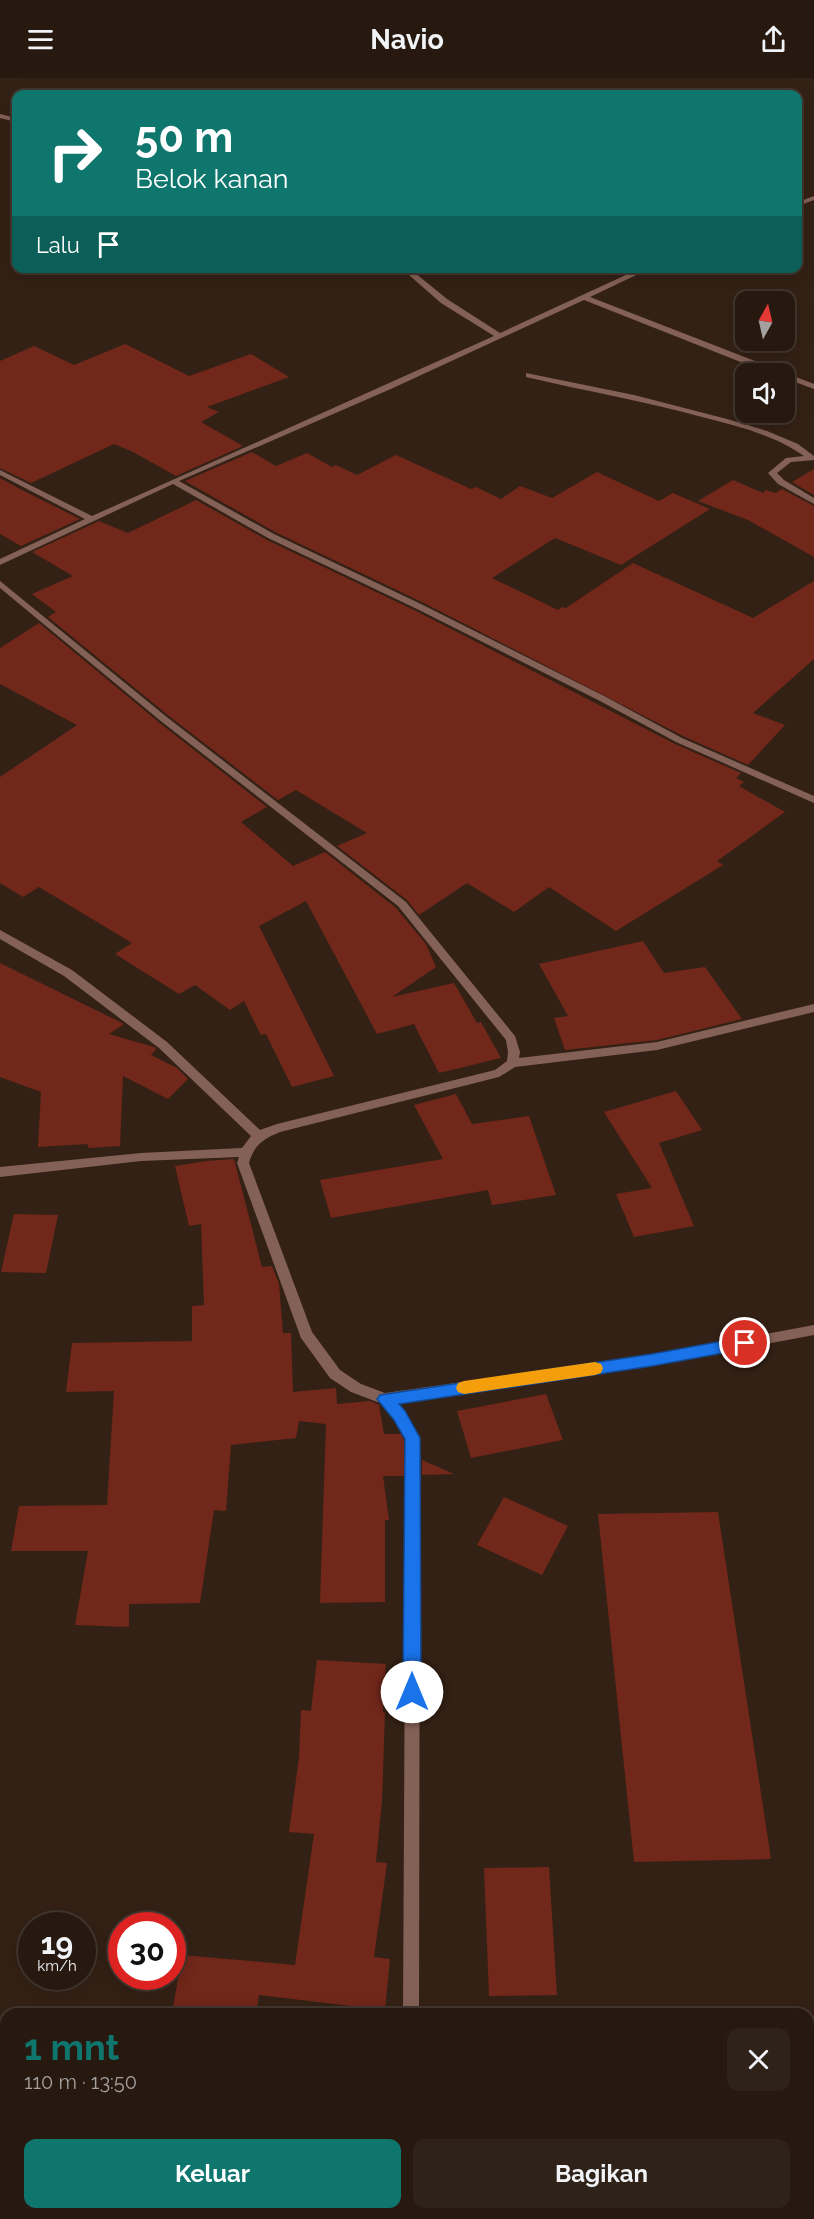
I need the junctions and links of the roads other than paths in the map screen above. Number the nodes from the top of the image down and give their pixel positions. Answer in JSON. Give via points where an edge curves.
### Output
{"nodes":[{"id":1,"x":410,"y":273,"type":"edge"},
{"id":2,"x":637,"y":273,"type":"edge"},
{"id":3,"x":582,"y":297,"type":"junction"},
{"id":4,"x":500,"y":336,"type":"junction"},
{"id":5,"x":751,"y":363,"type":"edge"},
{"id":6,"x":529,"y":375,"type":"dead end"},
{"id":7,"x":795,"y":379,"type":"edge"},
{"id":8,"x":814,"y":387,"type":"edge"},
{"id":9,"x":813,"y":458,"type":"edge"},
{"id":10,"x":0,"y":472,"type":"edge"},
{"id":11,"x":173,"y":481,"type":"junction"},
{"id":12,"x":814,"y":501,"type":"edge"},
{"id":13,"x":92,"y":519,"type":"junction"},
{"id":14,"x":0,"y":562,"type":"edge"},
{"id":15,"x":0,"y":584,"type":"edge"},
{"id":16,"x":814,"y":800,"type":"edge"},
{"id":17,"x":0,"y":934,"type":"edge"},
{"id":18,"x":814,"y":1008,"type":"edge"},
{"id":19,"x":512,"y":1063,"type":"junction"},
{"id":20,"x":258,"y":1135,"type":"junction"},
{"id":21,"x":246,"y":1152,"type":"junction"},
{"id":22,"x":0,"y":1172,"type":"edge"},
{"id":23,"x":814,"y":1330,"type":"edge"},
{"id":24,"x":385,"y":1399,"type":"junction"},
{"id":25,"x":411,"y":2008,"type":"edge"}],
"edges":[{"from":1,"to":4,"type":"street","via":[[444,301]]},
{"from":2,"to":3,"type":"street"},
{"from":3,"to":4,"type":"street"},
{"from":3,"to":5,"type":"street"},
{"from":4,"to":11,"type":"street"},
{"from":6,"to":9,"type":"street","via":[[766,433],[797,445]]},
{"from":7,"to":8,"type":"street"},
{"from":9,"to":12,"type":"street","via":[[789,460],[772,473]]},
{"from":10,"to":13,"type":"street"},
{"from":11,"to":13,"type":"street"},
{"from":11,"to":16,"type":"street","via":[[271,536],[431,612],[679,741]]},
{"from":13,"to":14,"type":"street"},
{"from":15,"to":19,"type":"street","via":[[165,720],[402,904],[511,1039]]},
{"from":17,"to":20,"type":"street","via":[[68,973],[163,1045]]},
{"from":18,"to":19,"type":"street","via":[[657,1046]]},
{"from":19,"to":20,"type":"street","via":[[499,1073]]},
{"from":20,"to":21,"type":"street"},
{"from":21,"to":22,"type":"street","via":[[141,1157]]},
{"from":21,"to":24,"type":"street","via":[[243,1163],[306,1334],[335,1374],[356,1388]]},
{"from":23,"to":24,"type":"street","via":[[652,1360]]},
{"from":24,"to":25,"type":"street","via":[[413,1438]]}]}
